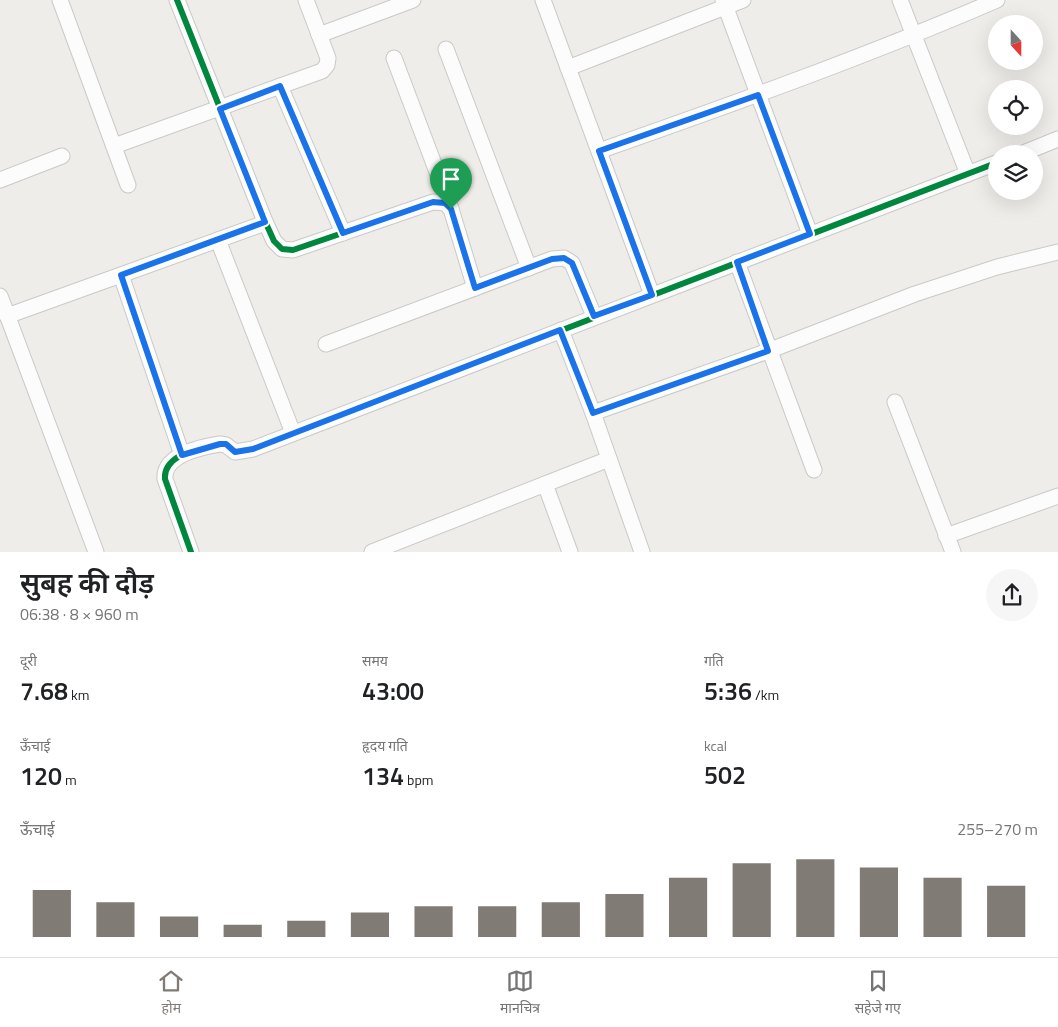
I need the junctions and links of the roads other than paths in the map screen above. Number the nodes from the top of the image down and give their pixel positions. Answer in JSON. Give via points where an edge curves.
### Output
{"nodes":[{"id":1,"x":60,"y":0,"type":"edge"},
{"id":2,"x":177,"y":0,"type":"edge"},
{"id":3,"x":306,"y":0,"type":"edge"},
{"id":4,"x":413,"y":0,"type":"edge"},
{"id":5,"x":543,"y":0,"type":"edge"},
{"id":6,"x":743,"y":0,"type":"edge"},
{"id":7,"x":900,"y":0,"type":"edge"},
{"id":8,"x":997,"y":0,"type":"edge"},
{"id":9,"x":724,"y":3,"type":"edge"},
{"id":10,"x":319,"y":35,"type":"junction"},
{"id":11,"x":914,"y":36,"type":"junction"},
{"id":12,"x":446,"y":49,"type":"dead end"},
{"id":13,"x":394,"y":58,"type":"dead end"},
{"id":14,"x":568,"y":68,"type":"junction"},
{"id":15,"x":280,"y":86,"type":"junction"},
{"id":16,"x":758,"y":95,"type":"junction"},
{"id":17,"x":220,"y":109,"type":"junction"},
{"id":18,"x":1058,"y":139,"type":"edge"},
{"id":19,"x":1043,"y":145,"type":"edge"},
{"id":20,"x":114,"y":146,"type":"junction"},
{"id":21,"x":599,"y":151,"type":"junction"},
{"id":22,"x":62,"y":156,"type":"dead end"},
{"id":23,"x":988,"y":166,"type":"edge"},
{"id":24,"x":968,"y":174,"type":"junction"},
{"id":25,"x":1,"y":177,"type":"edge"},
{"id":26,"x":128,"y":185,"type":"dead end"},
{"id":27,"x":451,"y":209,"type":"junction"},
{"id":28,"x":265,"y":222,"type":"junction"},
{"id":29,"x":343,"y":233,"type":"junction"},
{"id":30,"x":810,"y":234,"type":"junction"},
{"id":31,"x":218,"y":240,"type":"junction"},
{"id":32,"x":1058,"y":252,"type":"edge"},
{"id":33,"x":737,"y":262,"type":"junction"},
{"id":34,"x":529,"y":268,"type":"junction"},
{"id":35,"x":121,"y":275,"type":"junction"},
{"id":36,"x":475,"y":288,"type":"junction"},
{"id":37,"x":652,"y":295,"type":"junction"},
{"id":38,"x":0,"y":296,"type":"edge"},
{"id":39,"x":7,"y":316,"type":"junction"},
{"id":40,"x":594,"y":316,"type":"junction"},
{"id":41,"x":560,"y":330,"type":"junction"},
{"id":42,"x":326,"y":344,"type":"dead end"},
{"id":43,"x":768,"y":351,"type":"junction"},
{"id":44,"x":895,"y":402,"type":"dead end"},
{"id":45,"x":593,"y":413,"type":"junction"},
{"id":46,"x":293,"y":433,"type":"junction"},
{"id":47,"x":182,"y":455,"type":"junction"},
{"id":48,"x":610,"y":459,"type":"junction"},
{"id":49,"x":814,"y":470,"type":"dead end"},
{"id":50,"x":545,"y":484,"type":"junction"},
{"id":51,"x":1058,"y":496,"type":"edge"},
{"id":52,"x":946,"y":536,"type":"junction"},
{"id":53,"x":96,"y":552,"type":"edge"},
{"id":54,"x":191,"y":552,"type":"edge"},
{"id":55,"x":372,"y":552,"type":"edge"},
{"id":56,"x":570,"y":552,"type":"edge"},
{"id":57,"x":642,"y":552,"type":"edge"},
{"id":58,"x":953,"y":552,"type":"edge"}],
"edges":[{"from":1,"to":20,"type":"street"},
{"from":2,"to":17,"type":"street"},
{"from":3,"to":10,"type":"street"},
{"from":4,"to":10,"type":"street"},
{"from":5,"to":14,"type":"street"},
{"from":6,"to":9,"type":"street"},
{"from":7,"to":11,"type":"street"},
{"from":8,"to":11,"type":"street"},
{"from":9,"to":14,"type":"street"},
{"from":9,"to":16,"type":"street"},
{"from":10,"to":15,"type":"street","via":[[328,58],[327,65],[322,71]]},
{"from":11,"to":16,"type":"street"},
{"from":11,"to":24,"type":"street"},
{"from":12,"to":34,"type":"street"},
{"from":13,"to":27,"type":"street"},
{"from":14,"to":21,"type":"street"},
{"from":15,"to":17,"type":"street"},
{"from":15,"to":29,"type":"street"},
{"from":16,"to":21,"type":"street"},
{"from":16,"to":30,"type":"street"},
{"from":17,"to":20,"type":"street"},
{"from":17,"to":28,"type":"street"},
{"from":18,"to":19,"type":"street"},
{"from":20,"to":26,"type":"street"},
{"from":21,"to":37,"type":"street"},
{"from":22,"to":25,"type":"street"},
{"from":23,"to":24,"type":"street"},
{"from":24,"to":30,"type":"street"},
{"from":27,"to":29,"type":"street","via":[[445,203],[433,202]]},
{"from":27,"to":36,"type":"street"},
{"from":28,"to":29,"type":"street","via":[[274,241],[282,249],[293,250]]},
{"from":28,"to":31,"type":"street"},
{"from":30,"to":33,"type":"street"},
{"from":31,"to":35,"type":"street"},
{"from":31,"to":46,"type":"street"},
{"from":32,"to":43,"type":"street","via":[[915,294]]},
{"from":33,"to":37,"type":"street"},
{"from":33,"to":43,"type":"street"},
{"from":34,"to":36,"type":"street"},
{"from":34,"to":40,"type":"street","via":[[552,259],[564,258],[572,263]]},
{"from":35,"to":39,"type":"street"},
{"from":35,"to":47,"type":"street"},
{"from":36,"to":42,"type":"street"},
{"from":37,"to":40,"type":"street"},
{"from":38,"to":39,"type":"street"},
{"from":39,"to":53,"type":"street"},
{"from":40,"to":41,"type":"street"},
{"from":41,"to":45,"type":"street"},
{"from":41,"to":46,"type":"street"},
{"from":43,"to":45,"type":"street"},
{"from":43,"to":49,"type":"street"},
{"from":44,"to":52,"type":"street"},
{"from":45,"to":48,"type":"street"},
{"from":46,"to":47,"type":"street","via":[[244,452],[235,452],[226,444],[220,444]]},
{"from":47,"to":54,"type":"street","via":[[168,464],[164,472]]},
{"from":48,"to":50,"type":"street"},
{"from":48,"to":57,"type":"street"},
{"from":50,"to":55,"type":"street"},
{"from":50,"to":56,"type":"street"},
{"from":51,"to":52,"type":"street"},
{"from":52,"to":58,"type":"street"}]}
